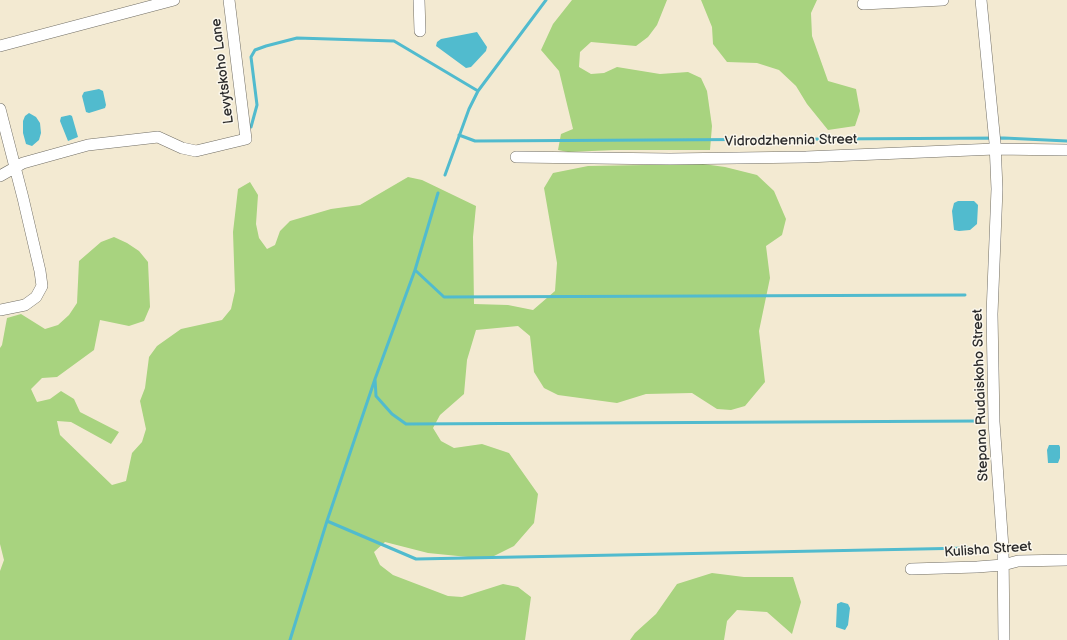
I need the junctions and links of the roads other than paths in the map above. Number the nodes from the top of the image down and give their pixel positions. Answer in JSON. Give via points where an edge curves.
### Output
{"nodes":[{"id":1,"x":174,"y":0,"type":"edge"},
{"id":2,"x":229,"y":0,"type":"edge"},
{"id":3,"x":419,"y":0,"type":"edge"},
{"id":4,"x":943,"y":0,"type":"edge"},
{"id":5,"x":981,"y":0,"type":"edge"},
{"id":6,"x":863,"y":4,"type":"dead end"},
{"id":7,"x":420,"y":31,"type":"dead end"},
{"id":8,"x":0,"y":46,"type":"edge"},
{"id":9,"x":0,"y":109,"type":"edge"},
{"id":10,"x":995,"y":142,"type":"junction"},
{"id":11,"x":1067,"y":150,"type":"edge"},
{"id":12,"x":516,"y":157,"type":"dead end"},
{"id":13,"x":15,"y":167,"type":"junction"},
{"id":14,"x":0,"y":176,"type":"edge"},
{"id":15,"x":0,"y":310,"type":"edge"},
{"id":16,"x":1067,"y":560,"type":"edge"},
{"id":17,"x":1003,"y":565,"type":"junction"},
{"id":18,"x":911,"y":569,"type":"dead end"},
{"id":19,"x":1004,"y":640,"type":"edge"}],
"edges":[{"from":1,"to":8,"type":"street"},
{"from":2,"to":13,"type":"street","name":"Levytskoho Lane","via":[[246,139],[196,151],[182,148],[158,137],[135,139],[88,145]]},
{"from":3,"to":7,"type":"street"},
{"from":4,"to":6,"type":"street"},
{"from":5,"to":10,"type":"street","name":"Stepana Rudaiskoho Street"},
{"from":9,"to":13,"type":"street"},
{"from":10,"to":11,"type":"street","name":"Vidrodzhennia Street"},
{"from":10,"to":12,"type":"street","name":"Vidrodzhennia Street","via":[[806,157]]},
{"from":10,"to":17,"type":"street","name":"Stepana Rudaiskoho Street","via":[[997,189],[992,314],[994,422]]},
{"from":13,"to":14,"type":"street"},
{"from":13,"to":15,"type":"street","via":[[42,286],[36,297],[25,305]]},
{"from":16,"to":17,"type":"street","name":"Kulisha Street","via":[[1018,561]]},
{"from":17,"to":18,"type":"street","name":"Kulisha Street"},
{"from":17,"to":19,"type":"street","name":"Stepana Rudaiskoho Street"}]}
